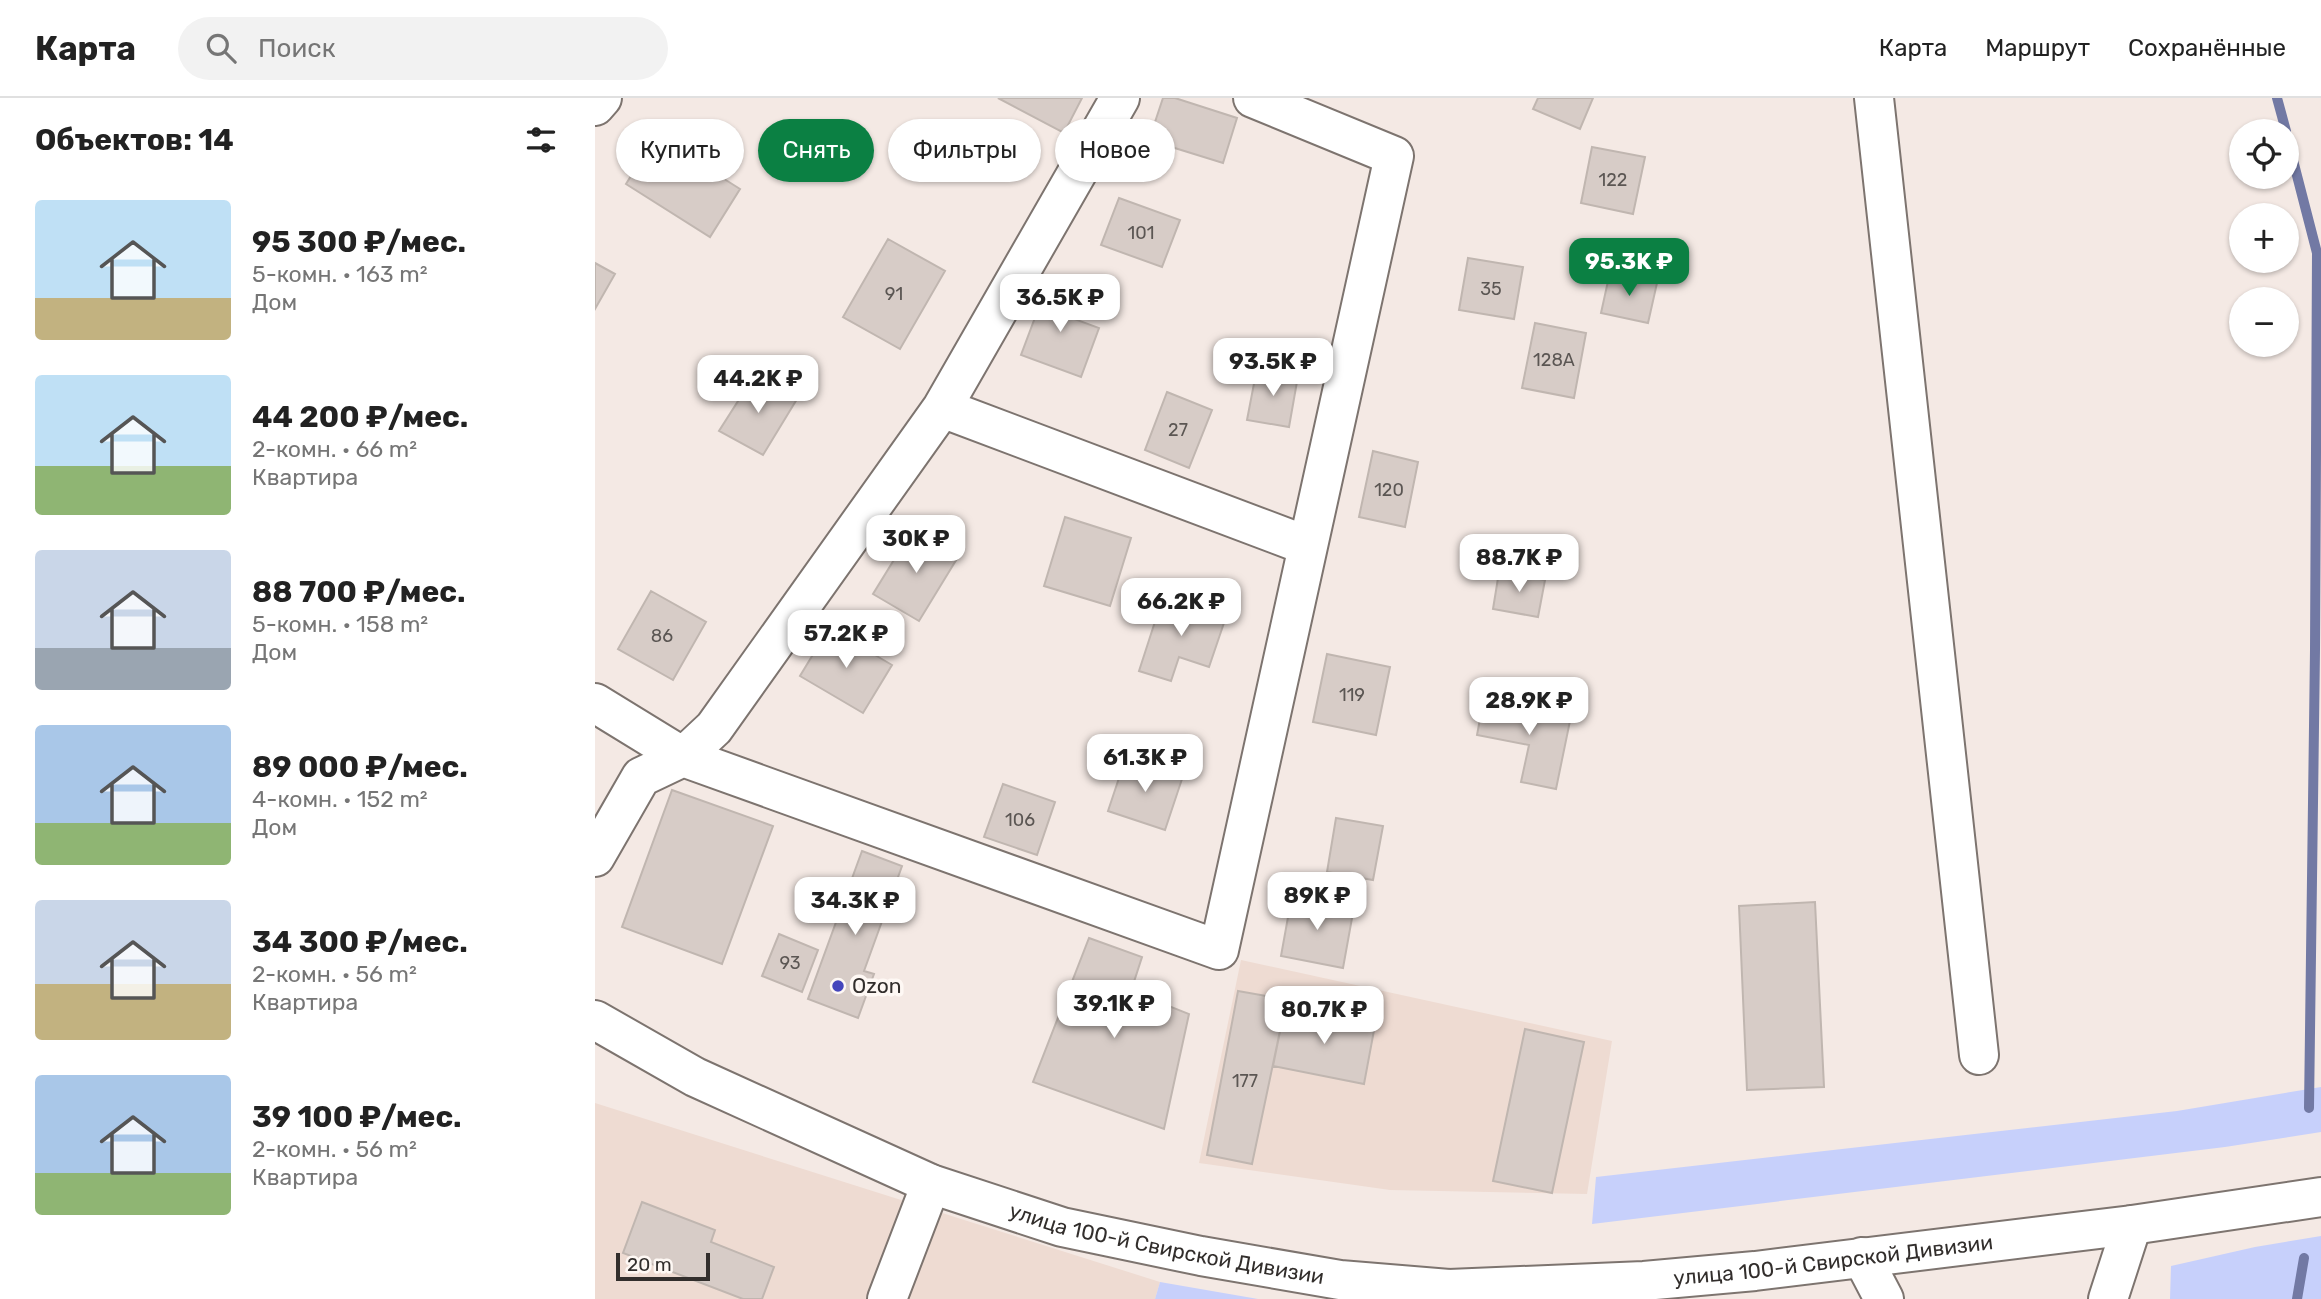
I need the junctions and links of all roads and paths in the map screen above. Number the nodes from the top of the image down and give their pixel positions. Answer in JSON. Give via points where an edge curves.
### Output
{"nodes":[{"id":1,"x":602,"y":98,"type":"edge"},
{"id":2,"x":1120,"y":98,"type":"edge"},
{"id":3,"x":1253,"y":98,"type":"edge"},
{"id":4,"x":1874,"y":98,"type":"edge"},
{"id":5,"x":595,"y":106,"type":"edge"},
{"id":6,"x":942,"y":408,"type":"junction"},
{"id":7,"x":1308,"y":546,"type":"junction"},
{"id":8,"x":595,"y":703,"type":"edge"},
{"id":9,"x":683,"y":757,"type":"junction"},
{"id":10,"x":595,"y":857,"type":"edge"},
{"id":11,"x":595,"y":1020,"type":"edge"},
{"id":12,"x":1979,"y":1055,"type":"dead end"},
{"id":13,"x":931,"y":1184,"type":"junction"},
{"id":14,"x":2321,"y":1197,"type":"edge"},
{"id":15,"x":2132,"y":1225,"type":"junction"},
{"id":16,"x":1862,"y":1257,"type":"junction"},
{"id":17,"x":1535,"y":1293,"type":"edge"},
{"id":18,"x":887,"y":1299,"type":"edge"},
{"id":19,"x":1885,"y":1299,"type":"edge"},
{"id":20,"x":2108,"y":1299,"type":"edge"}],
"edges":[{"from":1,"to":5,"type":"main road"},
{"from":2,"to":6,"type":"main road"},
{"from":3,"to":7,"type":"main road","via":[[1394,156]]},
{"from":4,"to":12,"type":"main road"},
{"from":6,"to":7,"type":"main road"},
{"from":6,"to":9,"type":"main road","via":[[714,728]]},
{"from":7,"to":9,"type":"main road","via":[[1219,950]]},
{"from":8,"to":9,"type":"main road"},
{"from":9,"to":10,"type":"main road","via":[[641,777]]},
{"from":11,"to":13,"type":"main road","name":"улица 100-й Свирской Дивизии","via":[[695,1077]]},
{"from":13,"to":17,"type":"main road","name":"улица 100-й Свирской Дивизии","via":[[1062,1227],[1213,1258],[1340,1280]]},
{"from":13,"to":18,"type":"main road"},
{"from":14,"to":15,"type":"main road","name":"улица 100-й Свирской Дивизии"},
{"from":15,"to":16,"type":"main road","name":"улица 100-й Свирской Дивизии"},
{"from":15,"to":20,"type":"main road"},
{"from":16,"to":17,"type":"main road","name":"улица 100-й Свирской Дивизии"},
{"from":16,"to":19,"type":"main road"}]}
